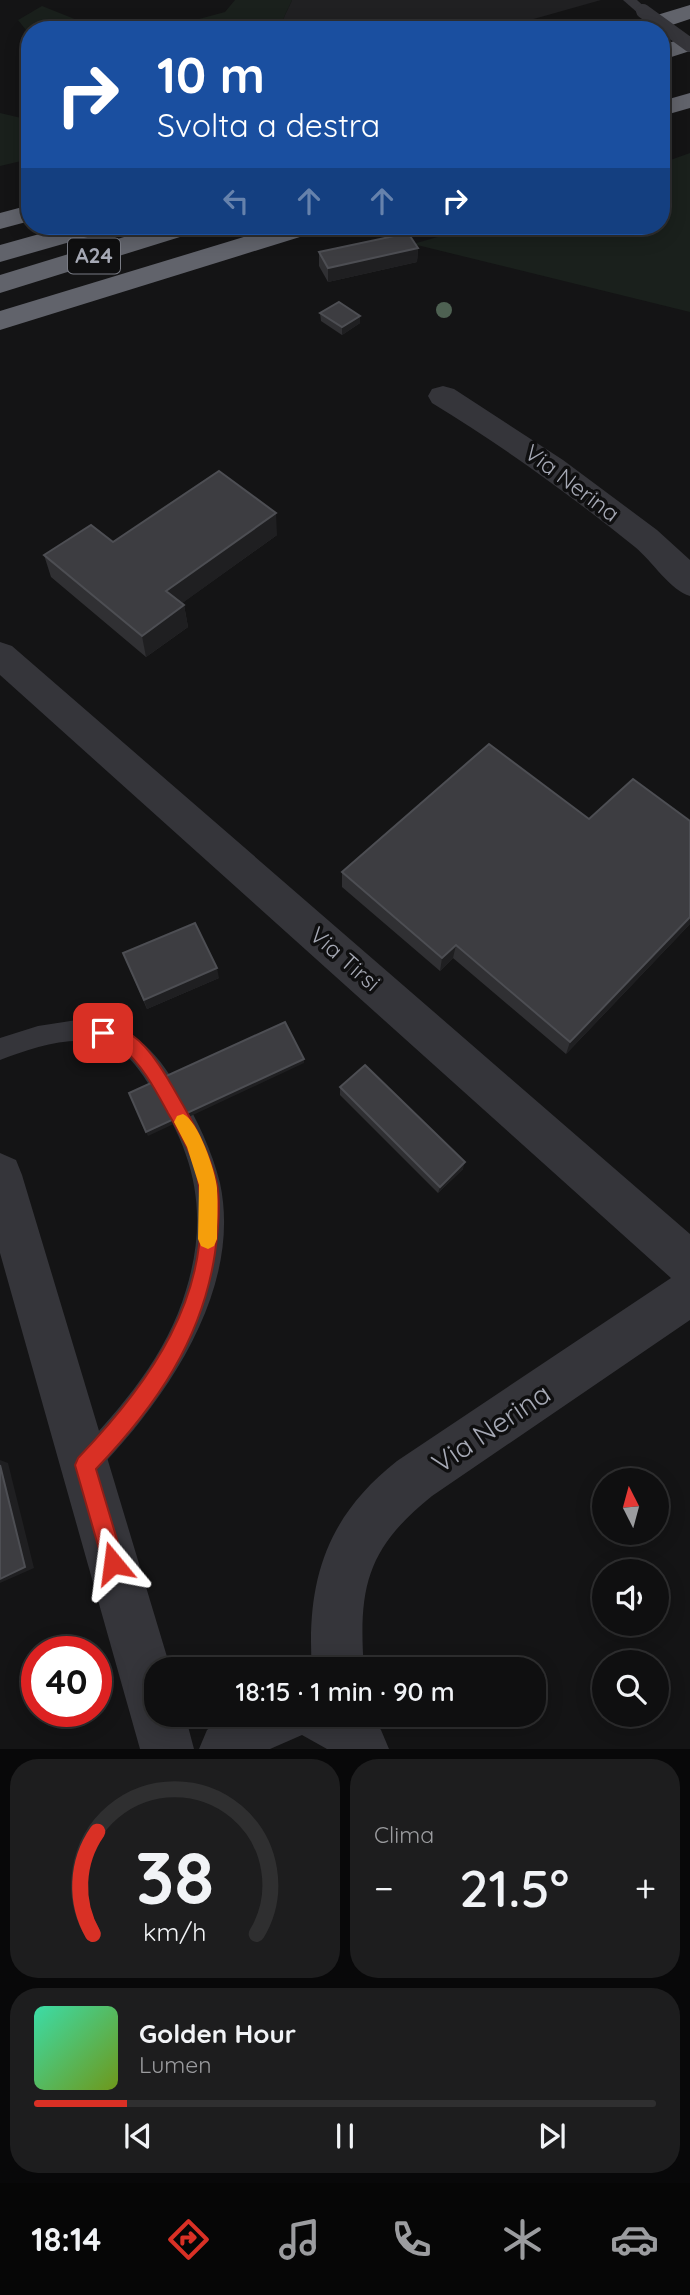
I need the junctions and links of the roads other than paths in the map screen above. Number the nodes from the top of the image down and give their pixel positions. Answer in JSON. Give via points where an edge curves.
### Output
{"nodes":[{"id":1,"x":629,"y":0,"type":"edge"},
{"id":2,"x":690,"y":12,"type":"edge"},
{"id":3,"x":638,"y":20,"type":"edge"},
{"id":4,"x":670,"y":35,"type":"edge"},
{"id":5,"x":690,"y":44,"type":"edge"},
{"id":6,"x":670,"y":50,"type":"edge"},
{"id":7,"x":690,"y":63,"type":"edge"},
{"id":8,"x":670,"y":69,"type":"edge"},
{"id":9,"x":690,"y":100,"type":"edge"},
{"id":10,"x":670,"y":106,"type":"edge"},
{"id":11,"x":21,"y":215,"type":"edge"},
{"id":12,"x":0,"y":221,"type":"edge"},
{"id":13,"x":65,"y":235,"type":"edge"},
{"id":14,"x":158,"y":235,"type":"edge"},
{"id":15,"x":280,"y":235,"type":"edge"},
{"id":16,"x":0,"y":254,"type":"edge"},
{"id":17,"x":193,"y":264,"type":"junction"},
{"id":18,"x":0,"y":284,"type":"edge"},
{"id":19,"x":0,"y":321,"type":"edge"},
{"id":20,"x":0,"y":345,"type":"edge"},
{"id":21,"x":443,"y":396,"type":"dead end"},
{"id":22,"x":690,"y":583,"type":"edge"},
{"id":23,"x":0,"y":655,"type":"edge"},
{"id":24,"x":0,"y":1049,"type":"edge"},
{"id":25,"x":0,"y":1175,"type":"edge"},
{"id":26,"x":690,"y":1264,"type":"edge"},
{"id":27,"x":690,"y":1292,"type":"edge"},
{"id":28,"x":85,"y":1465,"type":"junction"},
{"id":29,"x":338,"y":1602,"type":"junction"},
{"id":30,"x":317,"y":1657,"type":"edge"},
{"id":31,"x":338,"y":1657,"type":"edge"},
{"id":32,"x":144,"y":1668,"type":"edge"},
{"id":33,"x":161,"y":1727,"type":"edge"},
{"id":34,"x":167,"y":1749,"type":"edge"}],
"edges":[{"from":1,"to":3,"type":"lane"},
{"from":2,"to":3,"type":"highway"},
{"from":4,"to":5,"type":"lane","bridge":true},
{"from":5,"to":6,"type":"highway"},
{"from":7,"to":8,"type":"highway"},
{"from":9,"to":10,"type":"highway"},
{"from":11,"to":12,"type":"highway"},
{"from":13,"to":16,"type":"highway","number":"A24"},
{"from":14,"to":18,"type":"highway","number":"A24"},
{"from":15,"to":17,"type":"highway"},
{"from":17,"to":19,"type":"highway"},
{"from":17,"to":20,"type":"highway"},
{"from":21,"to":22,"type":"street","name":"Via Nerina","via":[[503,431],[570,480],[665,554]]},
{"from":23,"to":26,"type":"street","name":"Via Tirsi"},
{"from":24,"to":28,"type":"lane","via":[[76,1030],[127,1042],[160,1080],[195,1143],[208,1185],[201,1287],[188,1325],[163,1372],[130,1418]]},
{"from":25,"to":28,"type":"street"},
{"from":27,"to":29,"type":"street","name":"Via Nerina","via":[[460,1447],[376,1511],[349,1560]]},
{"from":28,"to":32,"type":"street"},
{"from":29,"to":30,"type":"street","name":"Via Nerina"},
{"from":29,"to":31,"type":"street","name":"Via Nerina"},
{"from":33,"to":34,"type":"street"}]}
